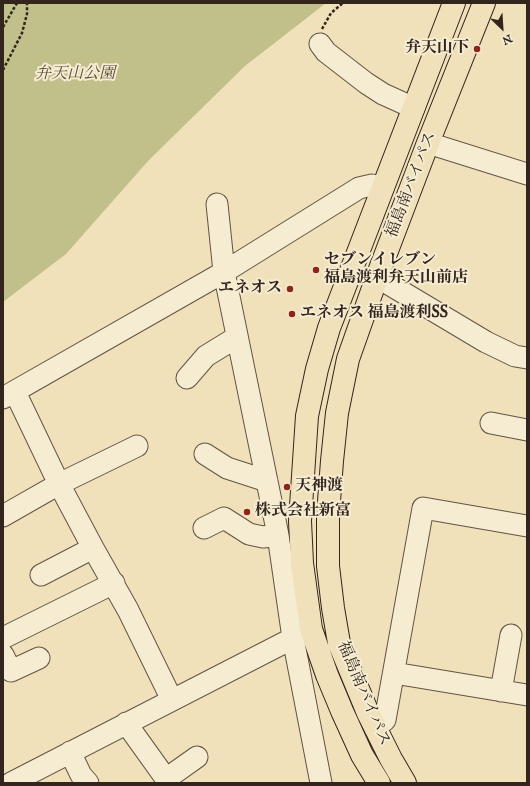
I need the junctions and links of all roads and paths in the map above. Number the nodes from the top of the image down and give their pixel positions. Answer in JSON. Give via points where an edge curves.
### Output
{"nodes":[{"id":1,"x":17,"y":3,"type":"edge"},
{"id":2,"x":27,"y":3,"type":"edge"},
{"id":3,"x":343,"y":3,"type":"edge"},
{"id":4,"x":454,"y":3,"type":"edge"},
{"id":5,"x":484,"y":3,"type":"edge"},
{"id":6,"x":3,"y":27,"type":"edge"},
{"id":7,"x":320,"y":44,"type":"joint"},
{"id":8,"x":3,"y":70,"type":"edge"},
{"id":9,"x":414,"y":108,"type":"junction"},
{"id":10,"x":428,"y":143,"type":"junction"},
{"id":11,"x":527,"y":174,"type":"edge"},
{"id":12,"x":383,"y":188,"type":"junction"},
{"id":13,"x":218,"y":204,"type":"dead end"},
{"id":14,"x":224,"y":272,"type":"junction"},
{"id":15,"x":377,"y":277,"type":"junction"},
{"id":16,"x":237,"y":337,"type":"junction"},
{"id":17,"x":527,"y":358,"type":"edge"},
{"id":18,"x":187,"y":378,"type":"dead end"},
{"id":19,"x":9,"y":395,"type":"edge"},
{"id":20,"x":491,"y":424,"type":"dead end"},
{"id":21,"x":527,"y":430,"type":"edge"},
{"id":22,"x":138,"y":446,"type":"dead end"},
{"id":23,"x":205,"y":454,"type":"dead end"},
{"id":24,"x":267,"y":481,"type":"junction"},
{"id":25,"x":59,"y":484,"type":"junction"},
{"id":26,"x":3,"y":516,"type":"edge"},
{"id":27,"x":527,"y":526,"type":"edge"},
{"id":28,"x":204,"y":528,"type":"dead end"},
{"id":29,"x":278,"y":535,"type":"junction"},
{"id":30,"x":93,"y":548,"type":"junction"},
{"id":31,"x":41,"y":575,"type":"dead end"},
{"id":32,"x":114,"y":583,"type":"junction"},
{"id":33,"x":302,"y":633,"type":"junction"},
{"id":34,"x":511,"y":635,"type":"dead end"},
{"id":35,"x":3,"y":638,"type":"edge"},
{"id":36,"x":3,"y":655,"type":"edge"},
{"id":37,"x":39,"y":658,"type":"dead end"},
{"id":38,"x":394,"y":673,"type":"junction"},
{"id":39,"x":501,"y":691,"type":"junction"},
{"id":40,"x":527,"y":695,"type":"edge"},
{"id":41,"x":172,"y":700,"type":"junction"},
{"id":42,"x":126,"y":723,"type":"junction"},
{"id":43,"x":376,"y":728,"type":"junction"},
{"id":44,"x":70,"y":752,"type":"junction"},
{"id":45,"x":197,"y":757,"type":"dead end"},
{"id":46,"x":167,"y":781,"type":"edge"},
{"id":47,"x":14,"y":782,"type":"edge"},
{"id":48,"x":88,"y":783,"type":"edge"},
{"id":49,"x":321,"y":783,"type":"edge"},
{"id":50,"x":378,"y":783,"type":"edge"},
{"id":51,"x":405,"y":783,"type":"edge"}],
"edges":[{"from":1,"to":6,"type":"path"},
{"from":2,"to":8,"type":"path","via":[[22,33]]},
{"from":3,"to":7,"type":"path","via":[[325,22]]},
{"from":4,"to":9,"type":"highway","name":"福島南バイパス"},
{"from":5,"to":10,"type":"highway","name":"福島南バイパス"},
{"from":7,"to":9,"type":"street","via":[[332,57],[366,83]]},
{"from":9,"to":12,"type":"highway","name":"福島南バイパス"},
{"from":10,"to":11,"type":"street"},
{"from":10,"to":15,"type":"highway","name":"福島南バイパス"},
{"from":12,"to":14,"type":"street","via":[[359,188]]},
{"from":12,"to":33,"type":"highway","name":"福島南バイパス","via":[[329,328],[317,369],[308,416],[300,521]]},
{"from":13,"to":14,"type":"street"},
{"from":14,"to":16,"type":"street"},
{"from":14,"to":19,"type":"street"},
{"from":15,"to":17,"type":"street","via":[[486,342],[515,356]]},
{"from":15,"to":43,"type":"highway","name":"福島南バイパス","via":[[348,359],[337,413],[328,515],[328,566],[339,643]]},
{"from":16,"to":18,"type":"street","via":[[206,356]]},
{"from":16,"to":24,"type":"street"},
{"from":19,"to":25,"type":"street"},
{"from":20,"to":21,"type":"street"},
{"from":22,"to":25,"type":"street"},
{"from":23,"to":24,"type":"street","via":[[227,468]]},
{"from":24,"to":29,"type":"street"},
{"from":25,"to":26,"type":"street"},
{"from":25,"to":30,"type":"street"},
{"from":27,"to":38,"type":"street","via":[[423,508]]},
{"from":28,"to":29,"type":"street","via":[[224,518],[249,534],[263,537]]},
{"from":29,"to":33,"type":"street"},
{"from":30,"to":31,"type":"street"},
{"from":30,"to":32,"type":"street"},
{"from":32,"to":35,"type":"street"},
{"from":32,"to":41,"type":"street"},
{"from":33,"to":41,"type":"street"},
{"from":33,"to":49,"type":"street"},
{"from":33,"to":50,"type":"highway","name":"福島南バイパス","via":[[327,675],[362,755]]},
{"from":34,"to":39,"type":"street"},
{"from":36,"to":37,"type":"street","via":[[11,671]]},
{"from":38,"to":39,"type":"street"},
{"from":38,"to":43,"type":"street","via":[[385,720]]},
{"from":39,"to":40,"type":"street"},
{"from":41,"to":42,"type":"street"},
{"from":42,"to":44,"type":"street"},
{"from":42,"to":46,"type":"street"},
{"from":43,"to":51,"type":"highway","name":"福島南バイパス"},
{"from":44,"to":47,"type":"street"},
{"from":44,"to":48,"type":"street","via":[[81,776]]},
{"from":45,"to":46,"type":"street"}]}
